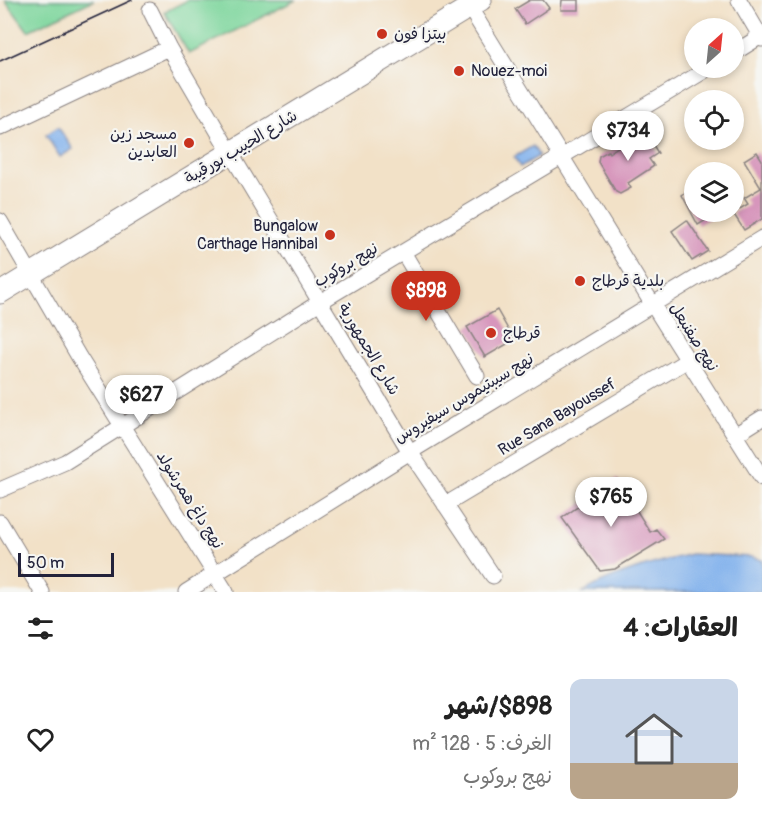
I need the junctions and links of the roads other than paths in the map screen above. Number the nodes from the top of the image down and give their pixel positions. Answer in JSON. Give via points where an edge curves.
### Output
{"nodes":[{"id":1,"x":739,"y":0,"type":"edge"},
{"id":2,"x":472,"y":2,"type":"edge"},
{"id":3,"x":150,"y":10,"type":"dead end"},
{"id":4,"x":761,"y":37,"type":"edge"},
{"id":5,"x":744,"y":47,"type":"edge"},
{"id":6,"x":169,"y":48,"type":"junction"},
{"id":7,"x":692,"y":78,"type":"edge"},
{"id":8,"x":0,"y":128,"type":"edge"},
{"id":9,"x":231,"y":154,"type":"junction"},
{"id":10,"x":563,"y":156,"type":"junction"},
{"id":11,"x":0,"y":221,"type":"edge"},
{"id":12,"x":762,"y":238,"type":"edge"},
{"id":13,"x":403,"y":252,"type":"junction"},
{"id":14,"x":32,"y":274,"type":"junction"},
{"id":15,"x":0,"y":293,"type":"edge"},
{"id":16,"x":320,"y":302,"type":"junction"},
{"id":17,"x":653,"y":305,"type":"junction"},
{"id":18,"x":688,"y":360,"type":"junction"},
{"id":19,"x":477,"y":376,"type":"dead end"},
{"id":20,"x":762,"y":418,"type":"edge"},
{"id":21,"x":122,"y":426,"type":"junction"},
{"id":22,"x":735,"y":435,"type":"junction"},
{"id":23,"x":410,"y":452,"type":"junction"},
{"id":24,"x":762,"y":478,"type":"edge"},
{"id":25,"x":0,"y":490,"type":"edge"},
{"id":26,"x":445,"y":504,"type":"junction"},
{"id":27,"x":0,"y":522,"type":"edge"},
{"id":28,"x":216,"y":574,"type":"junction"},
{"id":29,"x":493,"y":576,"type":"dead end"},
{"id":30,"x":42,"y":592,"type":"edge"},
{"id":31,"x":186,"y":592,"type":"edge"},
{"id":32,"x":226,"y":592,"type":"edge"}],
"edges":[{"from":1,"to":4,"type":"street"},
{"from":2,"to":9,"type":"main road","name":"شارع الحبيب بورقيبة"},
{"from":2,"to":10,"type":"street","name":"نهج صفنبعل"},
{"from":3,"to":6,"type":"street","name":"شارع الجمهورية"},
{"from":4,"to":5,"type":"street"},
{"from":6,"to":8,"type":"street"},
{"from":6,"to":9,"type":"street","name":"شارع الجمهورية"},
{"from":7,"to":10,"type":"street","name":"نهج بروكوب"},
{"from":9,"to":14,"type":"main road","name":"شارع الحبيب بورقيبة"},
{"from":9,"to":16,"type":"street","name":"شارع الجمهورية"},
{"from":10,"to":13,"type":"street","name":"نهج بروكوب"},
{"from":10,"to":17,"type":"street","name":"نهج صفنبعل"},
{"from":11,"to":14,"type":"street","name":"نهج داغ همرشولد"},
{"from":12,"to":17,"type":"street","name":"نهج سيبتيموس سيفيروس"},
{"from":13,"to":16,"type":"street","name":"نهج بروكوب"},
{"from":13,"to":19,"type":"street"},
{"from":14,"to":15,"type":"main road","name":"شارع الحبيب بورقيبة"},
{"from":14,"to":21,"type":"street","name":"نهج داغ همرشولد"},
{"from":16,"to":21,"type":"street","name":"نهج بروكوب"},
{"from":16,"to":23,"type":"street","name":"شارع الجمهورية"},
{"from":17,"to":18,"type":"street","name":"نهج صفنبعل"},
{"from":17,"to":23,"type":"street","name":"نهج سيبتيموس سيفيروس"},
{"from":18,"to":22,"type":"street","name":"نهج صفنبعل"},
{"from":18,"to":26,"type":"street","name":"Rue Sana Bayoussef"},
{"from":20,"to":22,"type":"street"},
{"from":21,"to":25,"type":"street","name":"نهج بروكوب","via":[[65,462]]},
{"from":21,"to":28,"type":"street","name":"نهج داغ همرشولد"},
{"from":22,"to":24,"type":"street","name":"نهج صفنبعل"},
{"from":23,"to":26,"type":"street","name":"شارع الجمهورية"},
{"from":23,"to":28,"type":"street","name":"نهج سيبتيموس سيفيروس"},
{"from":26,"to":29,"type":"street","name":"شارع الجمهورية"},
{"from":27,"to":30,"type":"street"},
{"from":28,"to":31,"type":"street","name":"نهج سيبتيموس سيفيروس"},
{"from":28,"to":32,"type":"street","name":"نهج داغ همرشولد"}]}
